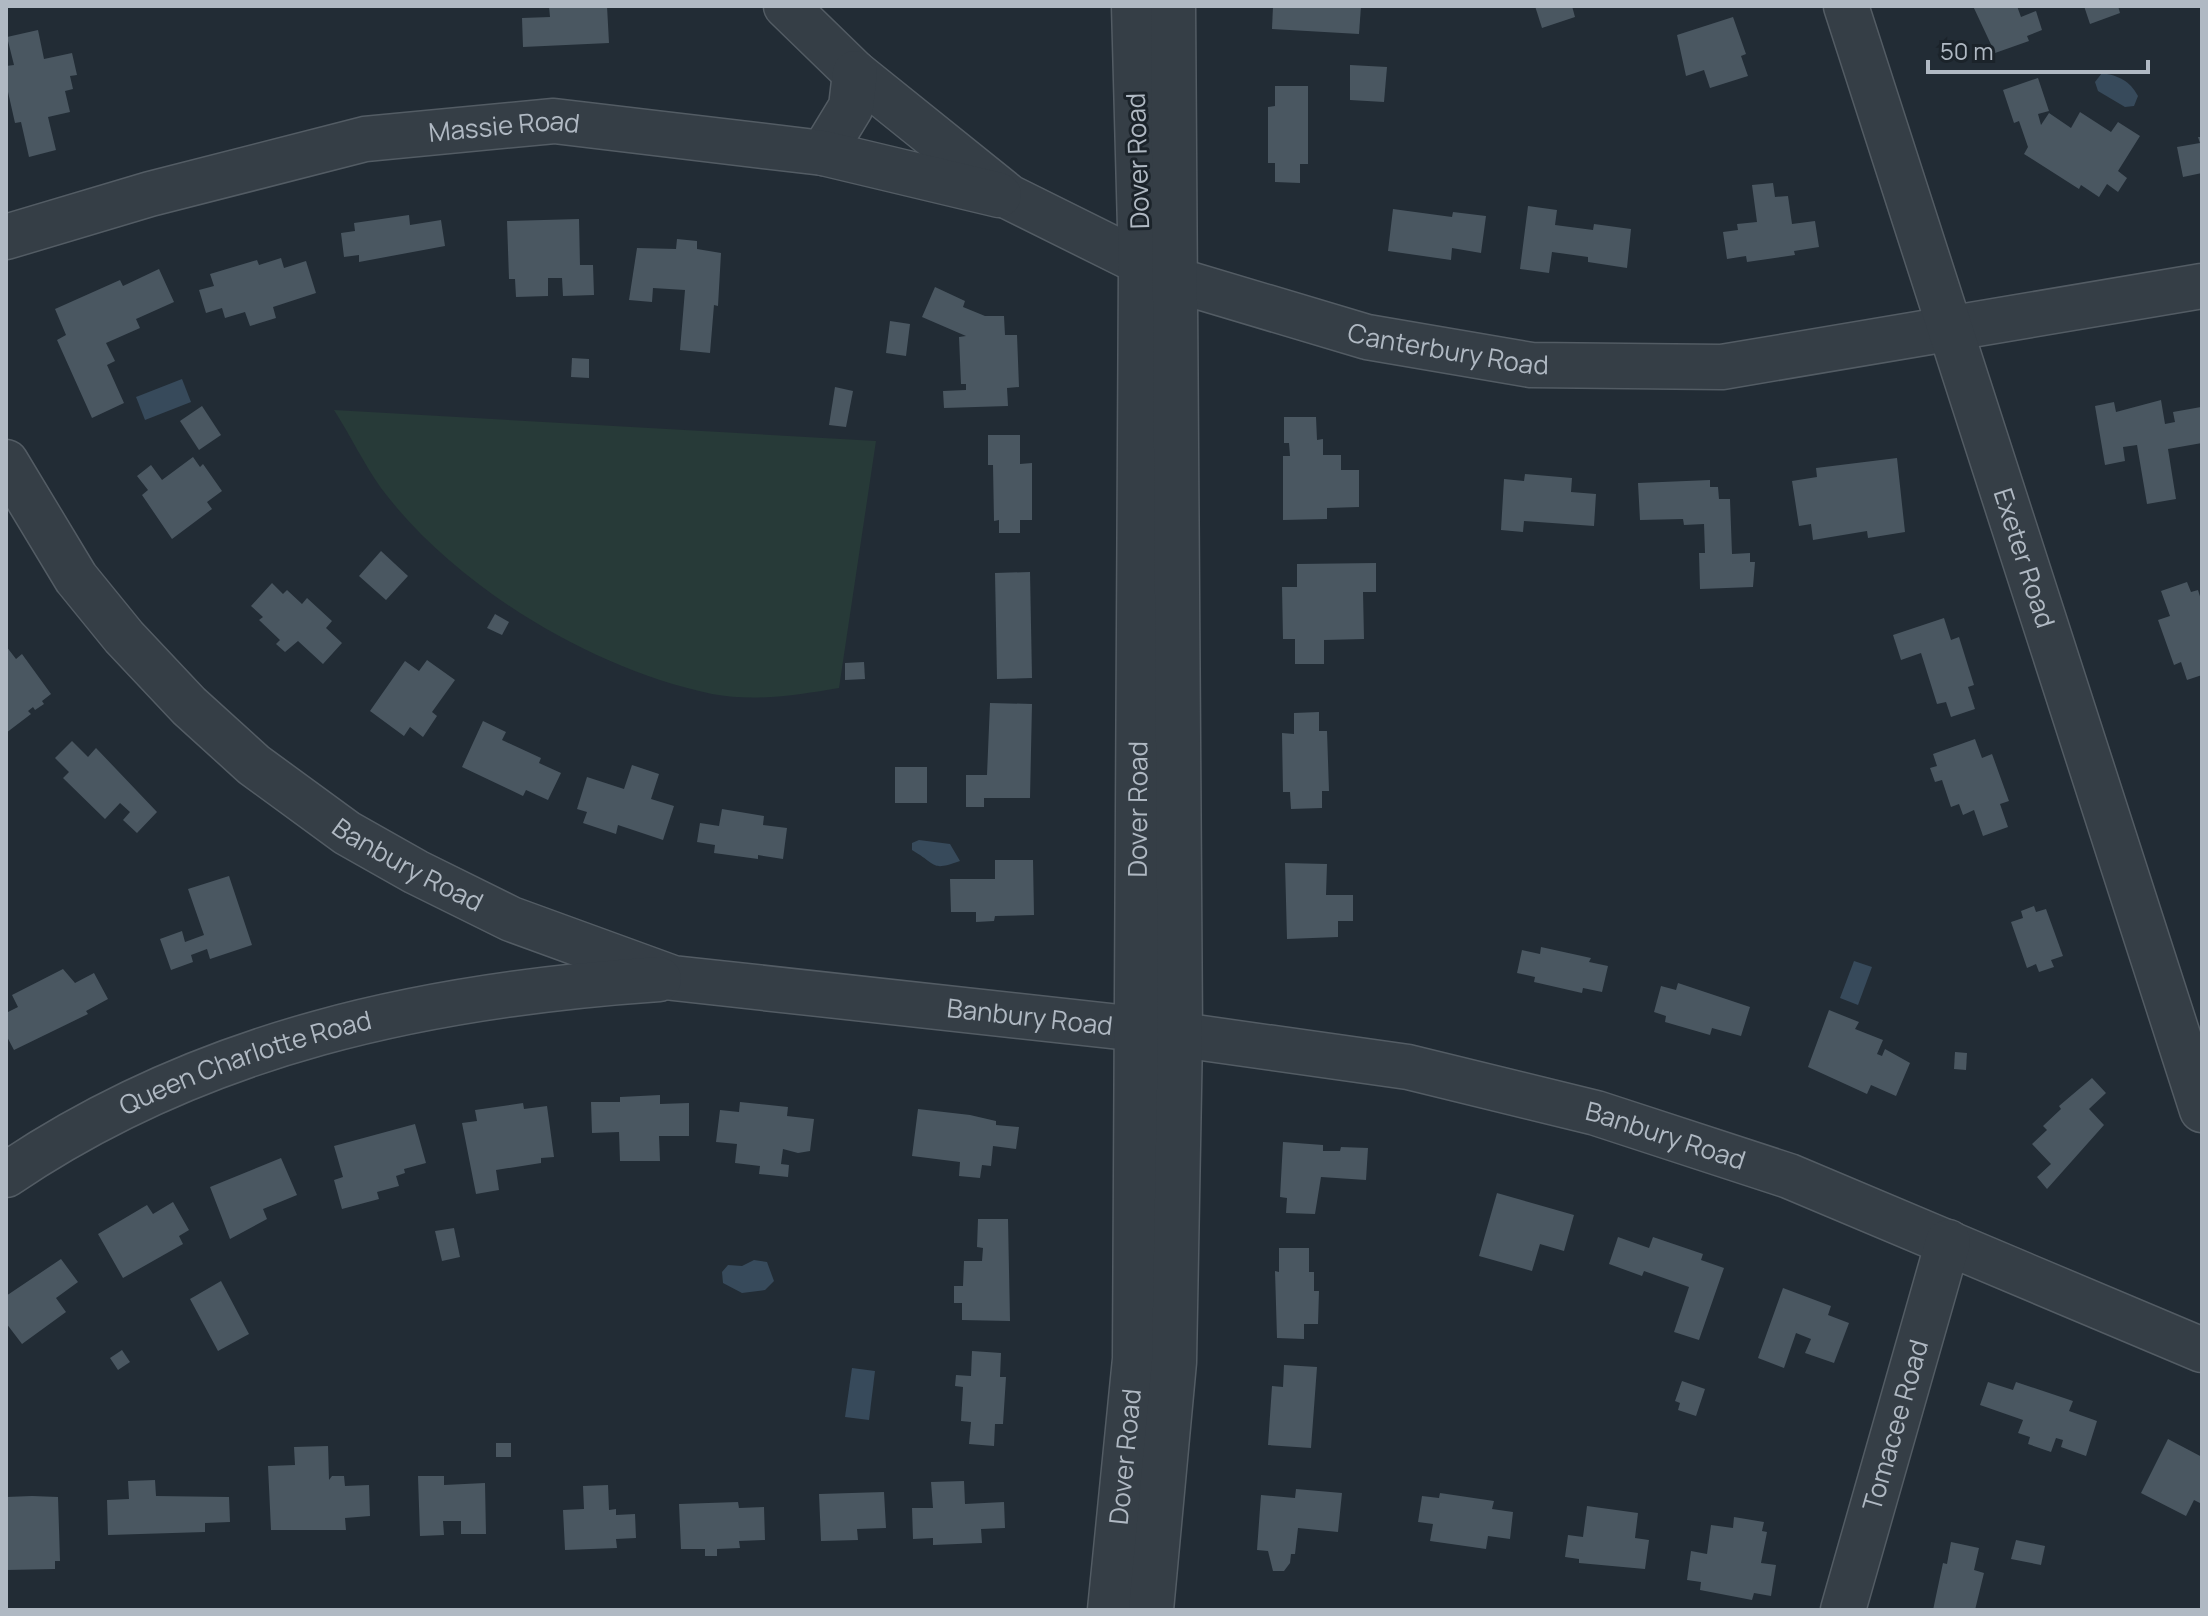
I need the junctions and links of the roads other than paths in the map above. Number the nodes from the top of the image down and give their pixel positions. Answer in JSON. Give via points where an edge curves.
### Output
{"nodes":[{"id":1,"x":786,"y":6,"type":"edge"},
{"id":2,"x":1134,"y":6,"type":"edge"},
{"id":3,"x":1173,"y":6,"type":"edge"},
{"id":4,"x":1846,"y":6,"type":"edge"},
{"id":5,"x":855,"y":73,"type":"junction"},
{"id":6,"x":823,"y":153,"type":"junction"},
{"id":7,"x":1009,"y":197,"type":"junction"},
{"id":8,"x":6,"y":237,"type":"edge"},
{"id":9,"x":1158,"y":273,"type":"junction"},
{"id":10,"x":2202,"y":286,"type":"edge"},
{"id":11,"x":1951,"y":331,"type":"junction"},
{"id":12,"x":6,"y":462,"type":"edge"},
{"id":13,"x":511,"y":919,"type":"junction"},
{"id":14,"x":673,"y":978,"type":"junction"},
{"id":15,"x":501,"y":993,"type":"junction"},
{"id":16,"x":1159,"y":1032,"type":"junction"},
{"id":17,"x":2202,"y":1110,"type":"edge"},
{"id":18,"x":6,"y":1175,"type":"edge"},
{"id":19,"x":1948,"y":1242,"type":"junction"},
{"id":20,"x":2202,"y":1350,"type":"edge"},
{"id":21,"x":1110,"y":1610,"type":"edge"},
{"id":22,"x":1151,"y":1610,"type":"edge"},
{"id":23,"x":1843,"y":1610,"type":"edge"}],
"edges":[{"from":1,"to":5,"type":"street","name":"Canterbury Road"},
{"from":2,"to":9,"type":"street","name":"Dover Road"},
{"from":3,"to":9,"type":"street","name":"Dover Road"},
{"from":4,"to":11,"type":"street","name":"Exeter Road"},
{"from":5,"to":6,"type":"street","via":[[851,107]]},
{"from":5,"to":7,"type":"street","name":"Canterbury Road"},
{"from":6,"to":7,"type":"street","name":"Massie Road"},
{"from":6,"to":8,"type":"street","name":"Massie Road","via":[[554,121],[365,139]]},
{"from":7,"to":9,"type":"street","name":"Canterbury Road"},
{"from":9,"to":11,"type":"street","name":"Canterbury Road","via":[[1367,337],[1531,365],[1722,367]]},
{"from":9,"to":16,"type":"street","name":"Dover Road"},
{"from":10,"to":11,"type":"street","name":"Canterbury Road"},
{"from":11,"to":17,"type":"street","name":"Exeter Road"},
{"from":12,"to":13,"type":"street","name":"Banbury Road","via":[[76,578],[199,716],[254,765],[347,833]]},
{"from":13,"to":14,"type":"street","name":"Banbury Road"},
{"from":13,"to":15,"type":"street"},
{"from":14,"to":15,"type":"street","name":"Queen Charlotte Road"},
{"from":14,"to":16,"type":"street","name":"Banbury Road"},
{"from":15,"to":18,"type":"street","name":"Queen Charlotte Road","via":[[365,1019],[216,1065],[49,1146]]},
{"from":16,"to":19,"type":"street","name":"Banbury Road","via":[[1408,1067],[1596,1113],[1789,1176]]},
{"from":16,"to":21,"type":"street","name":"Dover Road"},
{"from":16,"to":22,"type":"street","name":"Dover Road","via":[[1174,1362]]},
{"from":19,"to":20,"type":"street","name":"Banbury Road"},
{"from":19,"to":23,"type":"street","name":"Tomacee Road"}]}
